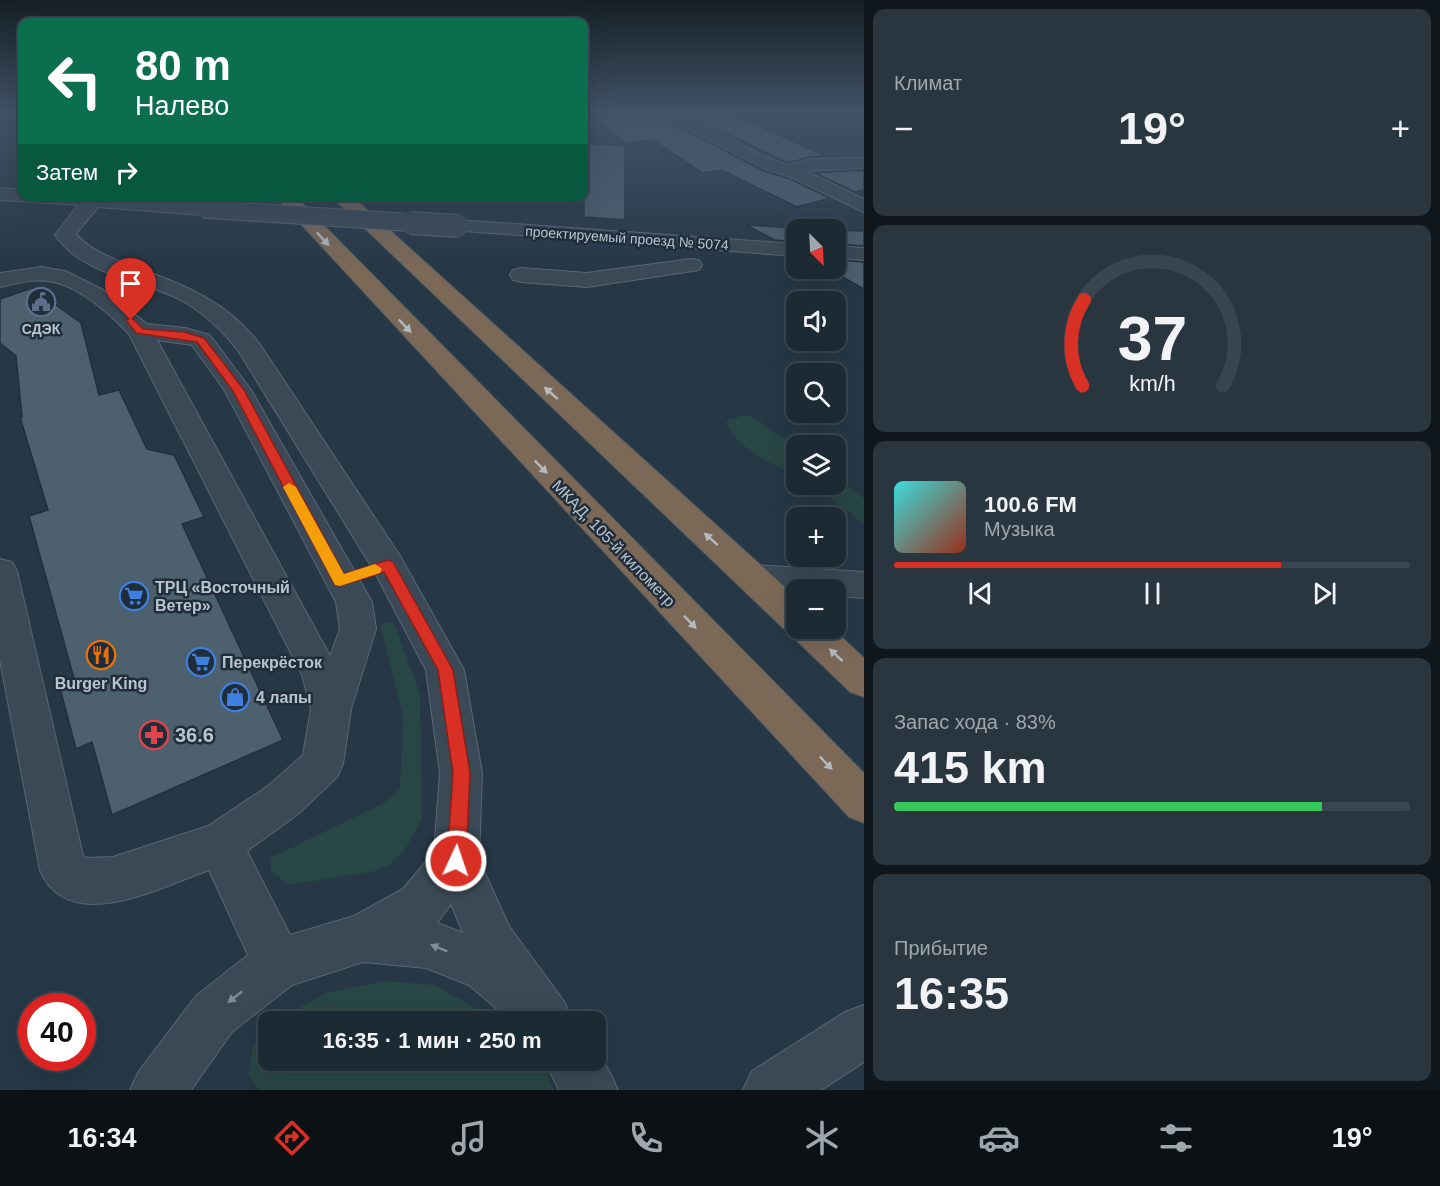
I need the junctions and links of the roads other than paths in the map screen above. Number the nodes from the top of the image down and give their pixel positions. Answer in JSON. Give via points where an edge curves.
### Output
{"nodes":[{"id":1,"x":769,"y":164,"type":"edge"},
{"id":2,"x":817,"y":164,"type":"edge"},
{"id":3,"x":789,"y":170,"type":"junction"},
{"id":4,"x":0,"y":194,"type":"edge"},
{"id":5,"x":18,"y":196,"type":"edge"},
{"id":6,"x":93,"y":201,"type":"joint"},
{"id":7,"x":289,"y":201,"type":"edge"},
{"id":8,"x":345,"y":201,"type":"edge"},
{"id":9,"x":864,"y":206,"type":"edge"},
{"id":10,"x":786,"y":250,"type":"edge"},
{"id":11,"x":846,"y":253,"type":"edge"},
{"id":12,"x":692,"y":254,"type":"junction"},
{"id":13,"x":864,"y":254,"type":"edge"},
{"id":14,"x":713,"y":266,"type":"dead end"},
{"id":15,"x":747,"y":267,"type":"dead end"},
{"id":16,"x":780,"y":269,"type":"dead end"},
{"id":17,"x":521,"y":275,"type":"dead end"},
{"id":18,"x":0,"y":280,"type":"edge"},
{"id":19,"x":140,"y":331,"type":"junction"},
{"id":20,"x":388,"y":565,"type":"junction"},
{"id":21,"x":754,"y":578,"type":"junction"},
{"id":22,"x":340,"y":581,"type":"junction"},
{"id":23,"x":1,"y":584,"type":"edge"},
{"id":24,"x":864,"y":585,"type":"edge"},
{"id":25,"x":786,"y":608,"type":"edge"},
{"id":26,"x":819,"y":639,"type":"edge"},
{"id":27,"x":864,"y":681,"type":"edge"},
{"id":28,"x":331,"y":709,"type":"junction"},
{"id":29,"x":864,"y":803,"type":"edge"},
{"id":30,"x":220,"y":844,"type":"junction"},
{"id":31,"x":456,"y":861,"type":"junction"},
{"id":32,"x":363,"y":938,"type":"junction"},
{"id":33,"x":278,"y":964,"type":"junction"},
{"id":34,"x":537,"y":1011,"type":"edge"},
{"id":35,"x":540,"y":1011,"type":"edge"},
{"id":36,"x":864,"y":1031,"type":"edge"},
{"id":37,"x":578,"y":1071,"type":"edge"},
{"id":38,"x":160,"y":1089,"type":"edge"},
{"id":39,"x":590,"y":1090,"type":"edge"},
{"id":40,"x":771,"y":1090,"type":"edge"}],
"edges":[{"from":1,"to":3,"type":"street"},
{"from":2,"to":3,"type":"street"},
{"from":3,"to":9,"type":"street"},
{"from":4,"to":5,"type":"street"},
{"from":6,"to":12,"type":"street","name":"проектируемый проезд № 5074","bridge":true,"via":[[458,225]]},
{"from":6,"to":20,"type":"street","via":[[65,235],[70,243],[111,266],[189,296],[225,318],[250,349]]},
{"from":7,"to":29,"type":"highway","name":"МКАД, 105-й километр","one_way":true},
{"from":21,"to":8,"type":"highway","one_way":true},
{"from":10,"to":12,"type":"street","name":"проектируемый проезд № 5074"},
{"from":11,"to":13,"type":"street"},
{"from":12,"to":14,"type":"street"},
{"from":12,"to":17,"type":"street","via":[[587,280]]},
{"from":15,"to":16,"type":"street"},
{"from":18,"to":19,"type":"street","via":[[44,274],[69,278],[131,320]]},
{"from":19,"to":22,"type":"street","via":[[201,340],[238,390]]},
{"from":19,"to":28,"type":"street","via":[[321,675]]},
{"from":20,"to":22,"type":"street"},
{"from":20,"to":31,"type":"street","via":[[446,670],[461,773]]},
{"from":21,"to":24,"type":"street"},
{"from":21,"to":25,"type":"highway"},
{"from":22,"to":28,"type":"street","via":[[354,602],[358,629]]},
{"from":23,"to":30,"type":"street","via":[[63,870],[82,882],[113,880]]},
{"from":27,"to":26,"type":"highway","one_way":true},
{"from":28,"to":30,"type":"street","via":[[322,764],[283,800]]},
{"from":30,"to":33,"type":"street"},
{"from":31,"to":32,"type":"street","via":[[420,906]]},
{"from":31,"to":35,"type":"street","via":[[492,943]]},
{"from":32,"to":33,"type":"street"},
{"from":34,"to":32,"type":"street","one_way":true,"via":[[486,967],[426,943]]},
{"from":33,"to":38,"type":"street","one_way":true,"via":[[214,1014]]},
{"from":36,"to":40,"type":"street"},
{"from":37,"to":39,"type":"street"}]}
